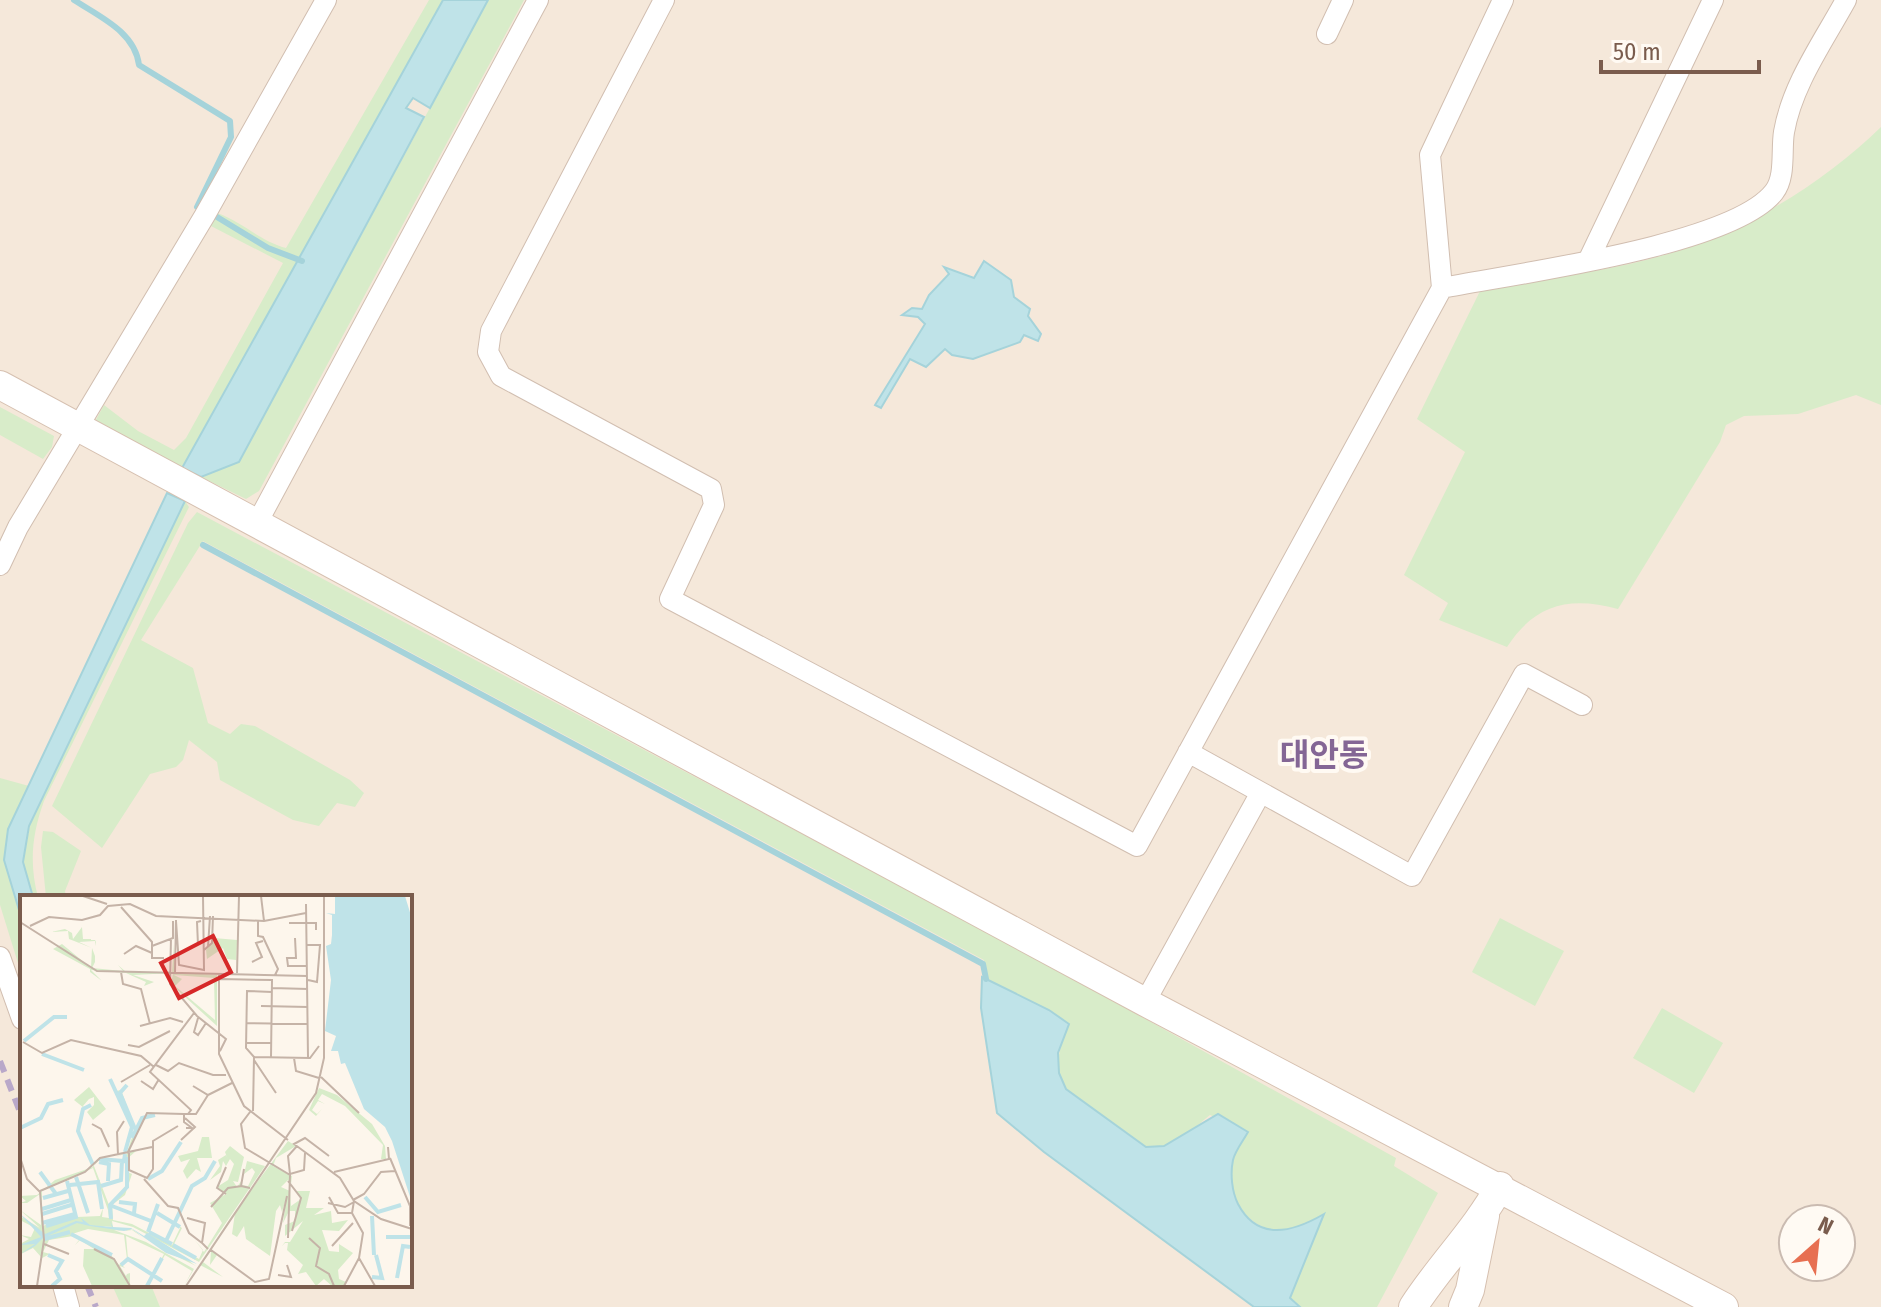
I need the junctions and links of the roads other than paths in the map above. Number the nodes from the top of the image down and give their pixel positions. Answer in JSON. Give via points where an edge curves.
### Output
{"nodes":[{"id":1,"x":326,"y":0,"type":"edge"},
{"id":2,"x":538,"y":0,"type":"edge"},
{"id":3,"x":664,"y":0,"type":"edge"},
{"id":4,"x":1343,"y":0,"type":"edge"},
{"id":5,"x":1503,"y":0,"type":"edge"},
{"id":6,"x":1713,"y":0,"type":"edge"},
{"id":7,"x":1846,"y":0,"type":"edge"},
{"id":8,"x":1327,"y":34,"type":"dead end"},
{"id":9,"x":1588,"y":261,"type":"junction"},
{"id":10,"x":1442,"y":288,"type":"junction"},
{"id":11,"x":0,"y":385,"type":"edge"},
{"id":12,"x":79,"y":426,"type":"junction"},
{"id":13,"x":256,"y":525,"type":"junction"},
{"id":14,"x":0,"y":565,"type":"edge"},
{"id":15,"x":1582,"y":705,"type":"dead end"},
{"id":16,"x":1188,"y":752,"type":"junction"},
{"id":17,"x":1260,"y":794,"type":"junction"},
{"id":18,"x":0,"y":957,"type":"edge"},
{"id":19,"x":1145,"y":1002,"type":"junction"},
{"id":20,"x":20,"y":1013,"type":"edge"},
{"id":21,"x":1500,"y":1186,"type":"junction"},
{"id":22,"x":1486,"y":1212,"type":"junction"},
{"id":23,"x":64,"y":1287,"type":"edge"},
{"id":24,"x":69,"y":1307,"type":"edge"},
{"id":25,"x":1413,"y":1307,"type":"edge"},
{"id":26,"x":1463,"y":1307,"type":"edge"},
{"id":27,"x":1724,"y":1307,"type":"edge"}],
"edges":[{"from":1,"to":12,"type":"street"},
{"from":2,"to":13,"type":"street"},
{"from":3,"to":16,"type":"street","via":[[491,331],[488,352],[501,376],[711,489],[714,505],[670,599],[1137,846]]},
{"from":4,"to":8,"type":"street"},
{"from":5,"to":10,"type":"street","via":[[1430,155]]},
{"from":6,"to":9,"type":"street"},
{"from":7,"to":9,"type":"street","via":[[1787,112],[1774,192],[1707,231]]},
{"from":9,"to":10,"type":"street"},
{"from":10,"to":16,"type":"street"},
{"from":11,"to":12,"type":"main road"},
{"from":12,"to":13,"type":"main road"},
{"from":12,"to":14,"type":"street"},
{"from":13,"to":19,"type":"main road"},
{"from":15,"to":17,"type":"street","via":[[1524,674],[1412,876]]},
{"from":16,"to":17,"type":"street"},
{"from":17,"to":19,"type":"street"},
{"from":18,"to":20,"type":"street"},
{"from":19,"to":21,"type":"main road"},
{"from":21,"to":22,"type":"main road"},
{"from":21,"to":27,"type":"main road"},
{"from":22,"to":25,"type":"main road","via":[[1437,1269]]},
{"from":22,"to":26,"type":"main road"},
{"from":23,"to":24,"type":"street"}]}
